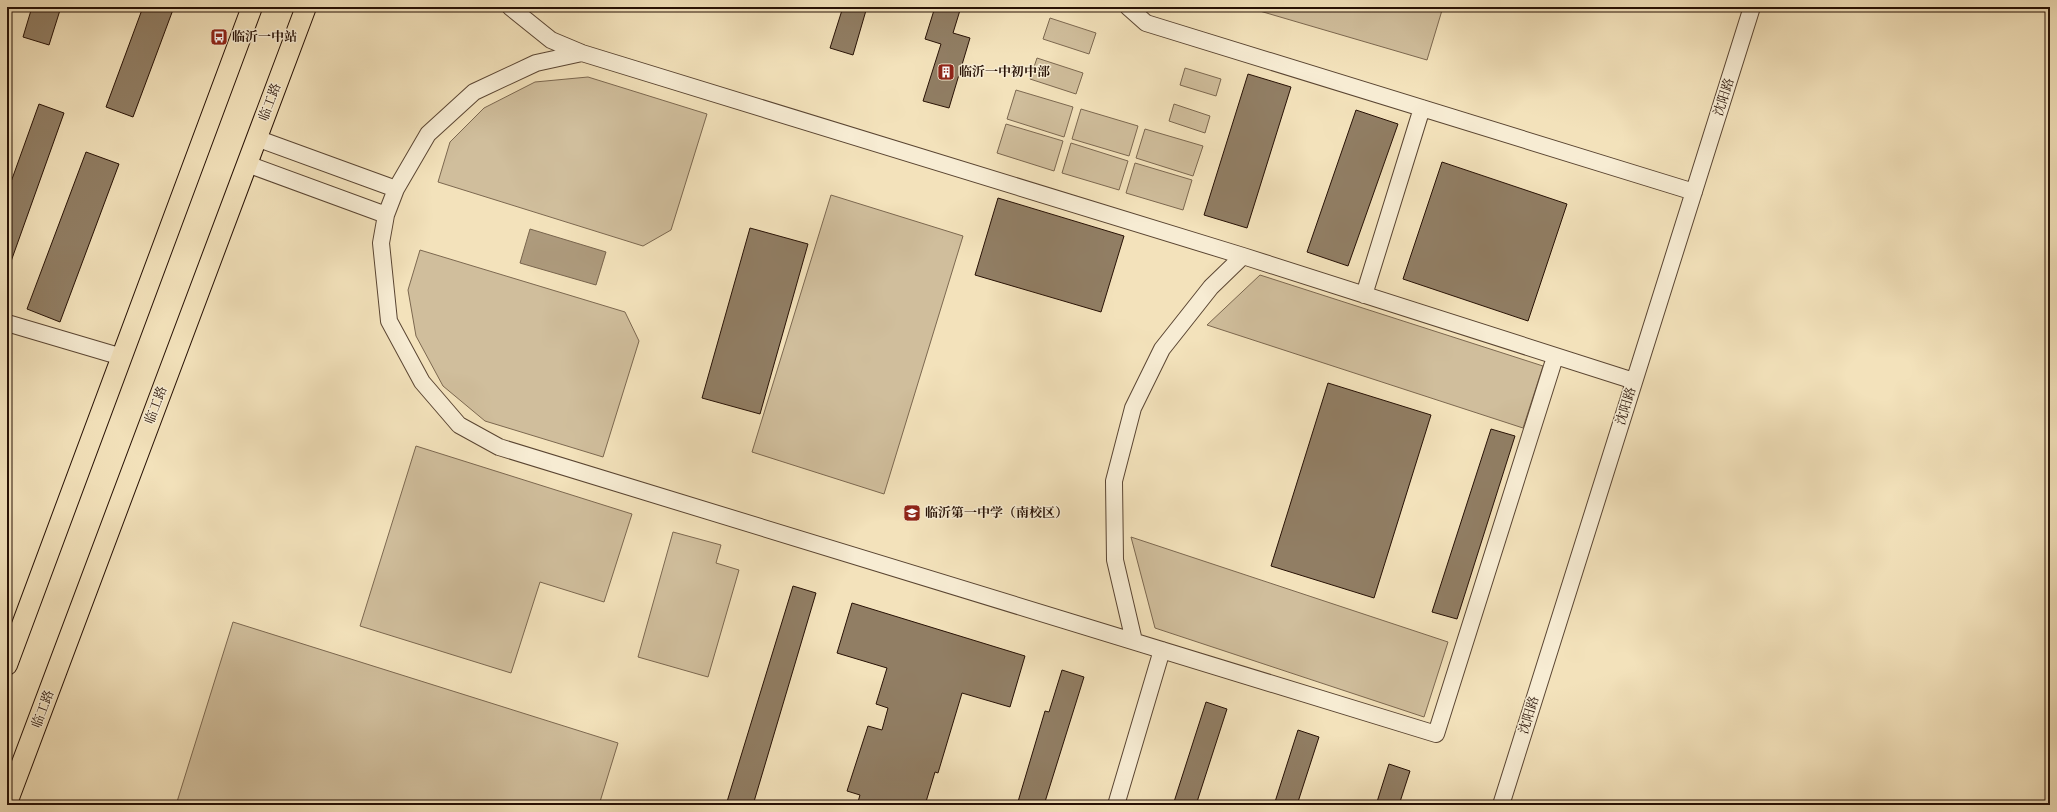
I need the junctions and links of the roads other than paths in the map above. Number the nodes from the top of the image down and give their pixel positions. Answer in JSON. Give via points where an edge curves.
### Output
{"nodes":[{"id":1,"x":252,"y":7,"type":"edge"},
{"id":2,"x":306,"y":7,"type":"edge"},
{"id":3,"x":510,"y":7,"type":"edge"},
{"id":4,"x":1128,"y":7,"type":"edge"},
{"id":5,"x":1752,"y":7,"type":"edge"},
{"id":6,"x":582,"y":53,"type":"junction"},
{"id":7,"x":1422,"y":108,"type":"junction"},
{"id":8,"x":256,"y":138,"type":"junction"},
{"id":9,"x":247,"y":164,"type":"junction"},
{"id":10,"x":396,"y":189,"type":"junction"},
{"id":11,"x":1694,"y":192,"type":"junction"},
{"id":12,"x":386,"y":215,"type":"junction"},
{"id":13,"x":1243,"y":256,"type":"junction"},
{"id":14,"x":1364,"y":295,"type":"junction"},
{"id":15,"x":7,"y":323,"type":"edge"},
{"id":16,"x":122,"y":357,"type":"junction"},
{"id":17,"x":1555,"y":357,"type":"junction"},
{"id":18,"x":1634,"y":381,"type":"junction"},
{"id":19,"x":1134,"y":641,"type":"junction"},
{"id":20,"x":1162,"y":650,"type":"junction"},
{"id":21,"x":7,"y":665,"type":"edge"},
{"id":22,"x":7,"y":803,"type":"edge"},
{"id":23,"x":1116,"y":805,"type":"edge"},
{"id":24,"x":1501,"y":805,"type":"edge"}],
"edges":[{"from":1,"to":16,"type":"main road"},
{"from":2,"to":8,"type":"main road","name":"临工路"},
{"from":3,"to":6,"type":"street","via":[[551,40]]},
{"from":4,"to":7,"type":"street","via":[[1146,23]]},
{"from":5,"to":11,"type":"street","name":"沈阳路"},
{"from":6,"to":10,"type":"street","via":[[536,63],[474,92],[428,134]]},
{"from":6,"to":13,"type":"street"},
{"from":7,"to":11,"type":"street"},
{"from":7,"to":14,"type":"street"},
{"from":8,"to":9,"type":"main road","name":"临工路"},
{"from":8,"to":10,"type":"street"},
{"from":9,"to":12,"type":"street"},
{"from":9,"to":22,"type":"main road","name":"临工路"},
{"from":10,"to":12,"type":"street"},
{"from":11,"to":18,"type":"street","name":"沈阳路"},
{"from":12,"to":19,"type":"street","via":[[381,243],[389,321],[422,382],[459,425],[499,447]]},
{"from":13,"to":14,"type":"street"},
{"from":13,"to":19,"type":"street","via":[[1211,287],[1162,349],[1133,408],[1114,481],[1115,560]]},
{"from":14,"to":17,"type":"street"},
{"from":15,"to":16,"type":"street"},
{"from":16,"to":21,"type":"main road"},
{"from":17,"to":18,"type":"street"},
{"from":17,"to":20,"type":"street","via":[[1436,734]]},
{"from":18,"to":24,"type":"street","name":"沈阳路"},
{"from":19,"to":20,"type":"street"},
{"from":20,"to":23,"type":"street"}]}
